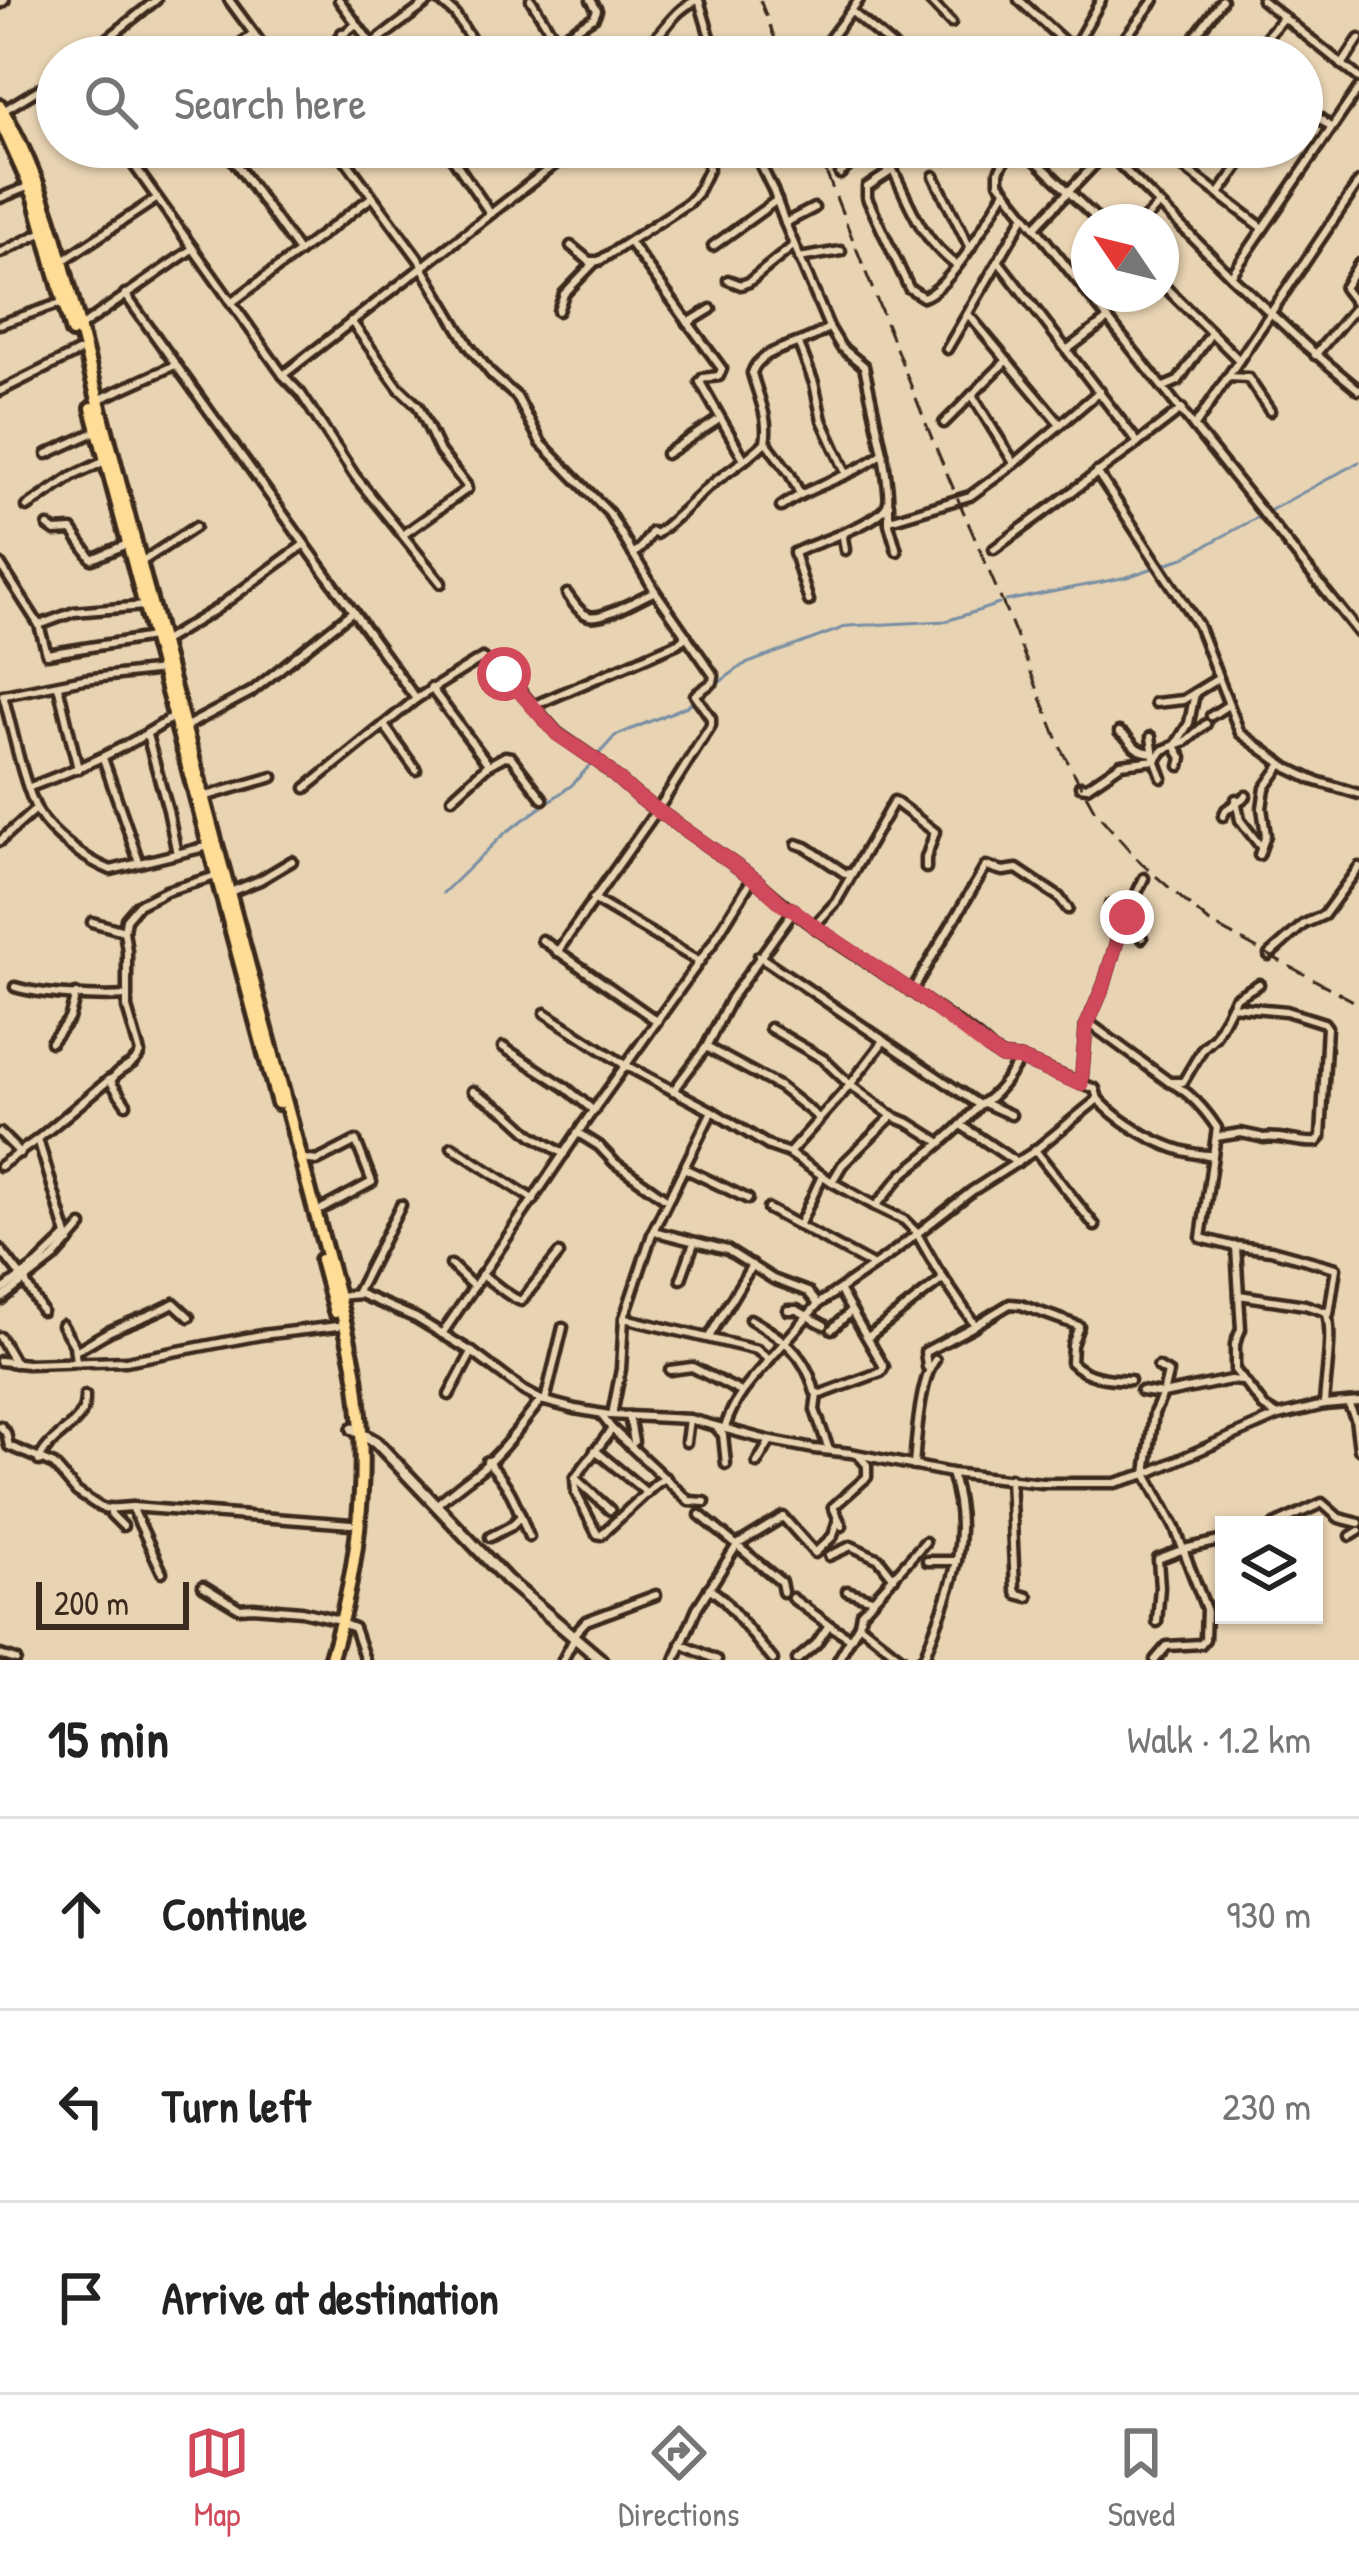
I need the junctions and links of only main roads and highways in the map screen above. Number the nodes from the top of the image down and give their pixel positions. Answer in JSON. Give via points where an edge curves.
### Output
{"nodes":[{"id":1,"x":1,"y":112,"type":"edge"},
{"id":2,"x":157,"y":640,"type":"junction"},
{"id":3,"x":165,"y":669,"type":"junction"},
{"id":4,"x":356,"y":1430,"type":"junction"},
{"id":5,"x":338,"y":1621,"type":"junction"},
{"id":6,"x":327,"y":1660,"type":"edge"}],
"edges":[{"from":1,"to":2,"type":"main road","via":[[45,231]]},
{"from":1,"to":2,"type":"main road","via":[[28,159],[62,261]]},
{"from":2,"to":3,"type":"main road"},
{"from":3,"to":4,"type":"main road","via":[[338,1325]]},
{"from":3,"to":4,"type":"main road","via":[[338,1296],[356,1375]]},
{"from":4,"to":5,"type":"main road"},
{"from":4,"to":5,"type":"main road","via":[[361,1499]]},
{"from":5,"to":6,"type":"main road"}]}
